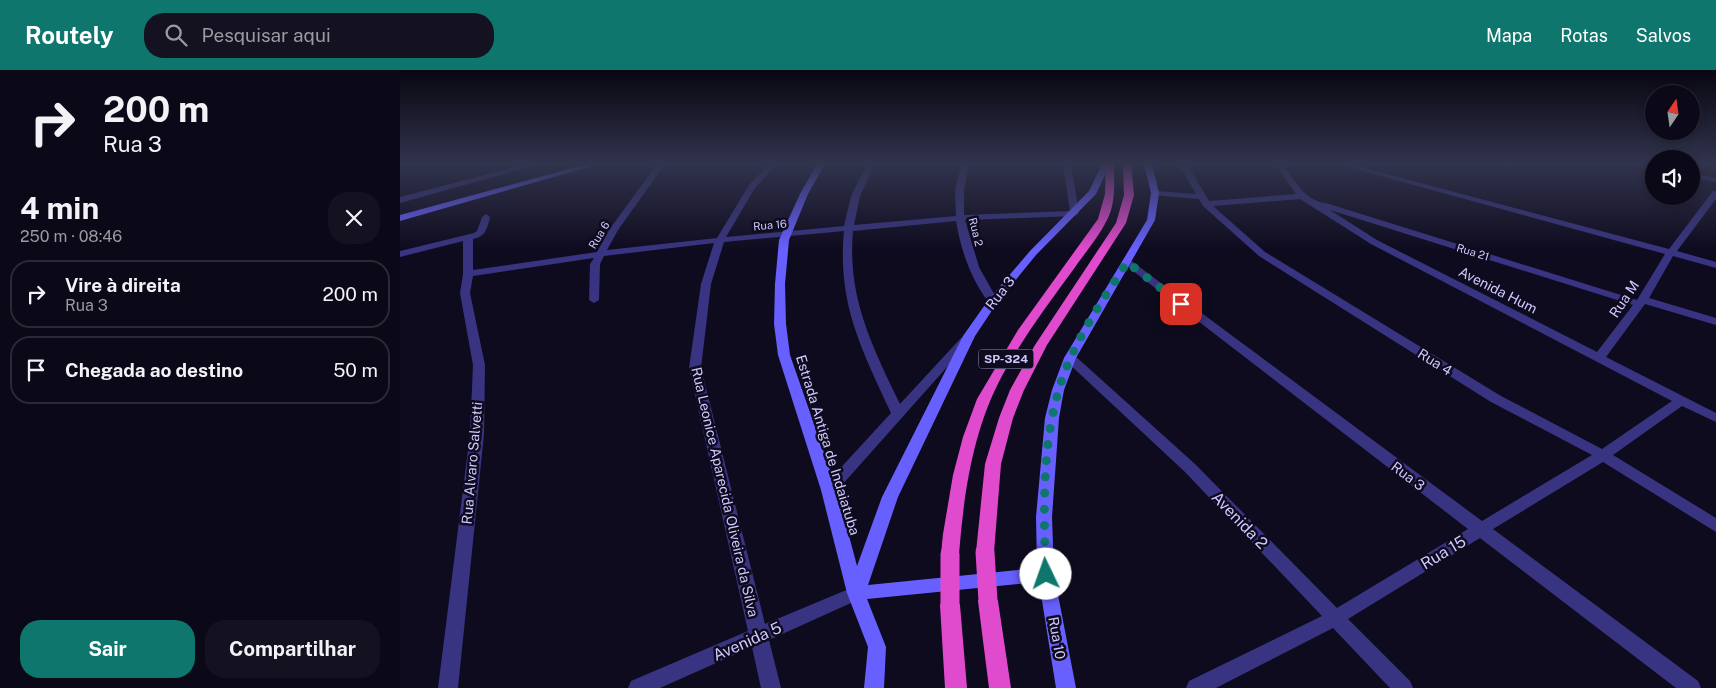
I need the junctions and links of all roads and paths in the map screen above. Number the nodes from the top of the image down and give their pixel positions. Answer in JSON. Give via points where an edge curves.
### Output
{"nodes":[{"id":1,"x":427,"y":193,"type":"edge"},
{"id":2,"x":490,"y":193,"type":"edge"},
{"id":3,"x":640,"y":193,"type":"edge"},
{"id":4,"x":748,"y":193,"type":"edge"},
{"id":5,"x":805,"y":193,"type":"edge"},
{"id":6,"x":857,"y":193,"type":"edge"},
{"id":7,"x":960,"y":193,"type":"edge"},
{"id":8,"x":1072,"y":193,"type":"edge"},
{"id":9,"x":1091,"y":193,"type":"edge"},
{"id":10,"x":1110,"y":193,"type":"edge"},
{"id":11,"x":1129,"y":193,"type":"edge"},
{"id":12,"x":1199,"y":193,"type":"edge"},
{"id":13,"x":1300,"y":193,"type":"edge"},
{"id":14,"x":1444,"y":193,"type":"edge"},
{"id":15,"x":1716,"y":193,"type":"edge"},
{"id":16,"x":1155,"y":194,"type":"joint"},
{"id":17,"x":1304,"y":198,"type":"junction"},
{"id":18,"x":400,"y":200,"type":"edge"},
{"id":19,"x":1203,"y":200,"type":"junction"},
{"id":20,"x":1075,"y":213,"type":"junction"},
{"id":21,"x":486,"y":217,"type":"dead end"},
{"id":22,"x":400,"y":218,"type":"edge"},
{"id":23,"x":961,"y":218,"type":"junction"},
{"id":24,"x":849,"y":228,"type":"junction"},
{"id":25,"x":786,"y":236,"type":"junction"},
{"id":26,"x":468,"y":238,"type":"junction"},
{"id":27,"x":720,"y":240,"type":"junction"},
{"id":28,"x":400,"y":254,"type":"edge"},
{"id":29,"x":600,"y":254,"type":"junction"},
{"id":30,"x":1670,"y":254,"type":"junction"},
{"id":31,"x":1127,"y":262,"type":"junction"},
{"id":32,"x":1716,"y":266,"type":"edge"},
{"id":33,"x":468,"y":274,"type":"junction"},
{"id":34,"x":594,"y":300,"type":"dead end"},
{"id":35,"x":993,"y":301,"type":"junction"},
{"id":36,"x":1642,"y":302,"type":"junction"},
{"id":37,"x":1716,"y":322,"type":"edge"},
{"id":38,"x":969,"y":336,"type":"junction"},
{"id":39,"x":1070,"y":358,"type":"junction"},
{"id":40,"x":1599,"y":358,"type":"junction"},
{"id":41,"x":1681,"y":401,"type":"junction"},
{"id":42,"x":898,"y":414,"type":"junction"},
{"id":43,"x":1716,"y":418,"type":"edge"},
{"id":44,"x":1603,"y":455,"type":"junction"},
{"id":45,"x":829,"y":490,"type":"junction"},
{"id":46,"x":1716,"y":526,"type":"edge"},
{"id":47,"x":1480,"y":530,"type":"junction"},
{"id":48,"x":1046,"y":574,"type":"junction"},
{"id":49,"x":856,"y":593,"type":"junction"},
{"id":50,"x":950,"y":605,"type":"joint"},
{"id":51,"x":1334,"y":618,"type":"junction"},
{"id":52,"x":758,"y":636,"type":"junction"},
{"id":53,"x":448,"y":688,"type":"edge"},
{"id":54,"x":638,"y":688,"type":"edge"},
{"id":55,"x":771,"y":688,"type":"edge"},
{"id":56,"x":874,"y":688,"type":"edge"},
{"id":57,"x":956,"y":688,"type":"edge"},
{"id":58,"x":1000,"y":688,"type":"edge"},
{"id":59,"x":1066,"y":688,"type":"edge"},
{"id":60,"x":1196,"y":688,"type":"edge"},
{"id":61,"x":1403,"y":688,"type":"edge"},
{"id":62,"x":1692,"y":688,"type":"edge"}],
"edges":[{"from":1,"to":18,"type":"street"},
{"from":2,"to":22,"type":"main road"},
{"from":3,"to":29,"type":"street","name":"Rua 6"},
{"from":4,"to":27,"type":"street","name":"Rua Leonice Aparecida Oliveira da Silva"},
{"from":5,"to":25,"type":"main road","name":"Estrada Antiga de Indaiatuba"},
{"from":6,"to":24,"type":"street"},
{"from":7,"to":23,"type":"street","name":"Rua 2"},
{"from":8,"to":20,"type":"street"},
{"from":9,"to":20,"type":"main road","name":"Rua 3"},
{"from":10,"to":50,"type":"highway","number":"SP-324","bridge":true,"via":[[1103,219],[1004,362],[984,399],[961,472],[950,554]]},
{"from":11,"to":58,"type":"highway","number":"SP-324","bridge":true,"via":[[1121,223],[1041,345],[1016,390],[994,464],[986,552],[988,601]]},
{"from":12,"to":19,"type":"street","name":"Rua 4"},
{"from":13,"to":17,"type":"street"},
{"from":14,"to":30,"type":"street"},
{"from":15,"to":30,"type":"street"},
{"from":16,"to":19,"type":"street"},
{"from":16,"to":31,"type":"main road","name":"Rua 10","via":[[1150,220]]},
{"from":17,"to":19,"type":"street"},
{"from":17,"to":36,"type":"street","name":"Rua 21"},
{"from":17,"to":40,"type":"street","name":"Avenida Hum","via":[[1398,256]]},
{"from":19,"to":44,"type":"street","name":"Rua 4","via":[[1262,254],[1496,399]]},
{"from":20,"to":23,"type":"street","name":"Rua 16"},
{"from":20,"to":35,"type":"main road","name":"Rua 3","via":[[1033,253]]},
{"from":21,"to":26,"type":"street","via":[[481,232]]},
{"from":23,"to":24,"type":"street","name":"Rua 16"},
{"from":23,"to":35,"type":"street","name":"Rua 2","via":[[966,244],[984,291]]},
{"from":24,"to":25,"type":"street","name":"Rua 16"},
{"from":24,"to":42,"type":"street","via":[[847,279],[853,306]]},
{"from":25,"to":27,"type":"street","name":"Rua 16"},
{"from":25,"to":45,"type":"main road","name":"Estrada Antiga de Indaiatuba","via":[[780,284],[784,355]]},
{"from":26,"to":28,"type":"street"},
{"from":26,"to":33,"type":"street","name":"Rua Alvaro Salvetti"},
{"from":27,"to":29,"type":"street","name":"Rua 16"},
{"from":27,"to":52,"type":"street","name":"Rua Leonice Aparecida Oliveira da Silva","via":[[706,284],[695,368]]},
{"from":29,"to":33,"type":"street","name":"Rua 16"},
{"from":29,"to":34,"type":"street","name":"Rua 6","via":[[594,270]]},
{"from":30,"to":32,"type":"street"},
{"from":30,"to":36,"type":"street","name":"Rua M"},
{"from":31,"to":39,"type":"main road","name":"Rua 10"},
{"from":31,"to":47,"type":"street","name":"Rua 3"},
{"from":33,"to":53,"type":"street","name":"Rua Alvaro Salvetti","via":[[465,293],[479,365],[477,434]]},
{"from":35,"to":38,"type":"main road","name":"Rua 3"},
{"from":36,"to":37,"type":"street","name":"Rua 21"},
{"from":36,"to":40,"type":"street","name":"Rua M"},
{"from":38,"to":42,"type":"street","name":"Rua 3"},
{"from":38,"to":49,"type":"main road","number":"SP-324","via":[[890,497]]},
{"from":39,"to":48,"type":"main road","name":"Rua 10","via":[[1052,418],[1044,518]]},
{"from":39,"to":51,"type":"street","name":"Avenida 2","via":[[1190,468]]},
{"from":40,"to":41,"type":"street","name":"Avenida Hum"},
{"from":41,"to":43,"type":"street","name":"Avenida Hum"},
{"from":41,"to":44,"type":"street","name":"Rua 15"},
{"from":42,"to":45,"type":"street","name":"Rua 3"},
{"from":44,"to":46,"type":"street","name":"Rua 4"},
{"from":44,"to":47,"type":"street","name":"Rua 15"},
{"from":45,"to":49,"type":"main road","name":"Estrada Antiga de Indaiatuba"},
{"from":47,"to":51,"type":"street","name":"Rua 15"},
{"from":47,"to":62,"type":"street","name":"Rua 3"},
{"from":48,"to":49,"type":"main road"},
{"from":48,"to":59,"type":"main road","name":"Rua 10"},
{"from":49,"to":52,"type":"street","name":"Avenida 5"},
{"from":49,"to":56,"type":"main road","via":[[878,646]]},
{"from":50,"to":57,"type":"highway","number":"SP-324"},
{"from":51,"to":60,"type":"street","name":"Rua 15"},
{"from":51,"to":61,"type":"street","name":"Avenida 2"},
{"from":52,"to":54,"type":"street","name":"Avenida 5"},
{"from":52,"to":55,"type":"street","name":"Rua Leonice Aparecida Oliveira da Silva"}]}
